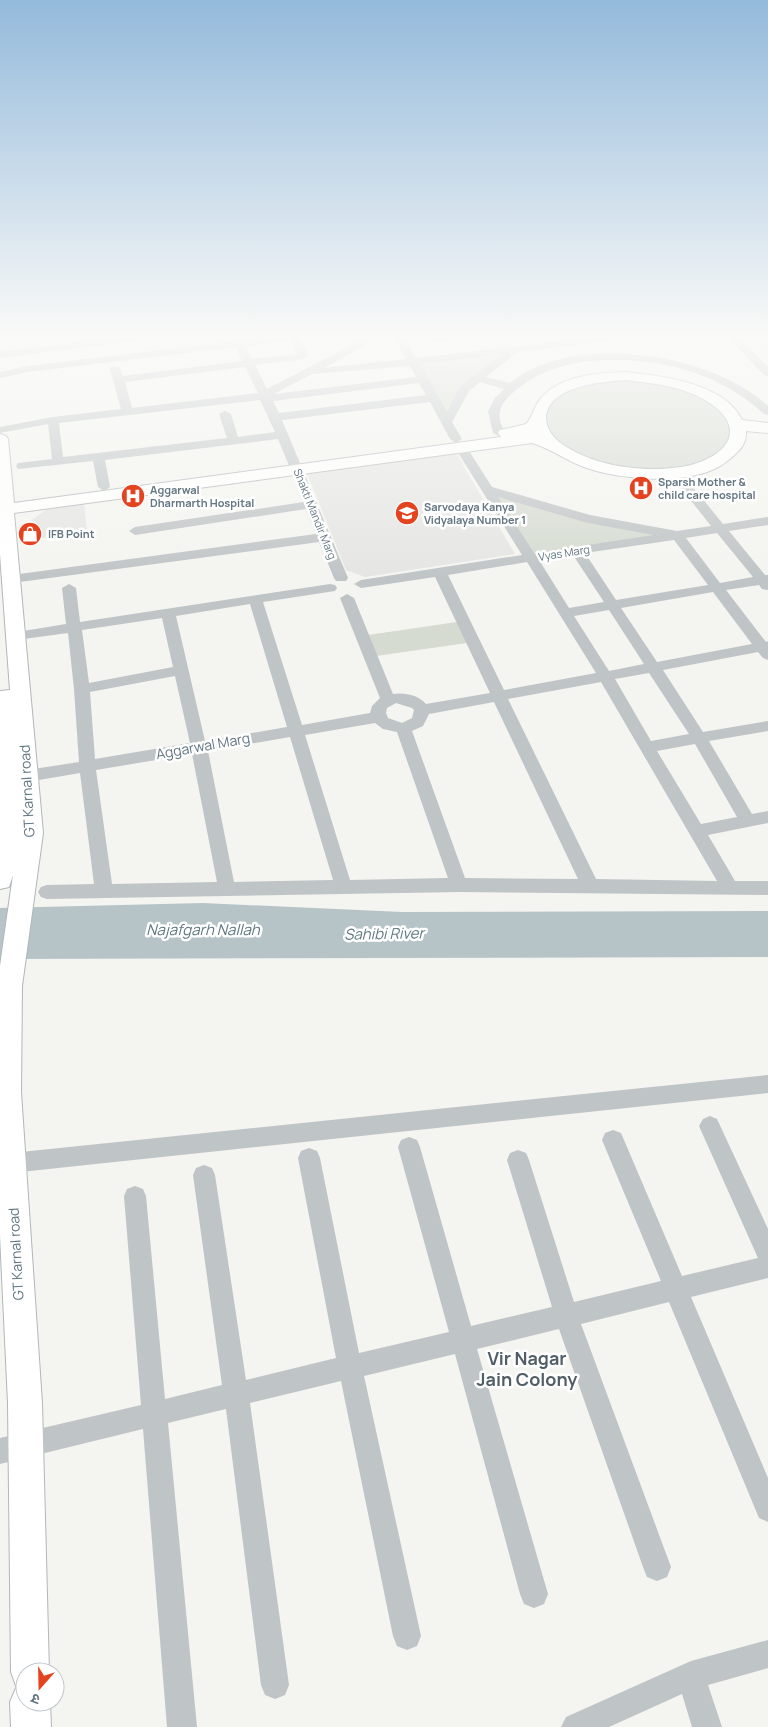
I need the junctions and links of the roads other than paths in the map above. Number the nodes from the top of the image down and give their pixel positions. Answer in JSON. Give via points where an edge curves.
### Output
{"nodes":[{"id":1,"x":275,"y":417,"type":"edge"},
{"id":2,"x":76,"y":418,"type":"edge"},
{"id":3,"x":225,"y":418,"type":"edge"},
{"id":4,"x":444,"y":418,"type":"edge"},
{"id":5,"x":449,"y":418,"type":"edge"},
{"id":6,"x":495,"y":418,"type":"edge"},
{"id":7,"x":733,"y":418,"type":"edge"},
{"id":8,"x":53,"y":420,"type":"junction"},
{"id":9,"x":538,"y":420,"type":"joint"},
{"id":10,"x":447,"y":422,"type":"junction"},
{"id":11,"x":736,"y":423,"type":"junction"},
{"id":12,"x":768,"y":428,"type":"edge"},
{"id":13,"x":0,"y":430,"type":"edge"},
{"id":14,"x":499,"y":434,"type":"junction"},
{"id":15,"x":768,"y":434,"type":"edge"},
{"id":16,"x":282,"y":435,"type":"junction"},
{"id":17,"x":0,"y":439,"type":"edge"},
{"id":18,"x":737,"y":440,"type":"junction"},
{"id":19,"x":234,"y":441,"type":"junction"},
{"id":20,"x":458,"y":443,"type":"junction"},
{"id":21,"x":551,"y":443,"type":"junction"},
{"id":22,"x":98,"y":457,"type":"junction"},
{"id":23,"x":58,"y":462,"type":"junction"},
{"id":24,"x":294,"y":465,"type":"junction"},
{"id":25,"x":22,"y":466,"type":"dead end"},
{"id":26,"x":676,"y":474,"type":"junction"},
{"id":27,"x":4,"y":486,"type":"junction"},
{"id":28,"x":104,"y":487,"type":"junction"},
{"id":29,"x":486,"y":489,"type":"junction"},
{"id":30,"x":43,"y":500,"type":"junction"},
{"id":31,"x":310,"y":505,"type":"junction"},
{"id":32,"x":3,"y":508,"type":"edge"},
{"id":33,"x":767,"y":523,"type":"edge"},
{"id":34,"x":720,"y":529,"type":"junction"},
{"id":35,"x":134,"y":531,"type":"dead end"},
{"id":36,"x":8,"y":534,"type":"junction"},
{"id":37,"x":677,"y":535,"type":"junction"},
{"id":38,"x":324,"y":537,"type":"junction"},
{"id":39,"x":577,"y":551,"type":"junction"},
{"id":40,"x":531,"y":558,"type":"junction"},
{"id":41,"x":439,"y":571,"type":"junction"},
{"id":42,"x":766,"y":582,"type":"edge"},
{"id":43,"x":335,"y":583,"type":"junction"},
{"id":44,"x":361,"y":584,"type":"junction"},
{"id":45,"x":6,"y":586,"type":"edge"},
{"id":46,"x":69,"y":588,"type":"dead end"},
{"id":47,"x":718,"y":588,"type":"junction"},
{"id":48,"x":347,"y":598,"type":"junction"},
{"id":49,"x":255,"y":599,"type":"junction"},
{"id":50,"x":613,"y":606,"type":"junction"},
{"id":51,"x":168,"y":612,"type":"junction"},
{"id":52,"x":566,"y":613,"type":"junction"},
{"id":53,"x":74,"y":627,"type":"junction"},
{"id":54,"x":16,"y":636,"type":"junction"},
{"id":55,"x":766,"y":650,"type":"edge"},
{"id":56,"x":654,"y":669,"type":"junction"},
{"id":57,"x":180,"y":670,"type":"junction"},
{"id":58,"x":606,"y":677,"type":"junction"},
{"id":59,"x":82,"y":689,"type":"junction"},
{"id":60,"x":498,"y":695,"type":"junction"},
{"id":61,"x":388,"y":700,"type":"junction"},
{"id":62,"x":423,"y":710,"type":"junction"},
{"id":63,"x":3,"y":715,"type":"edge"},
{"id":64,"x":378,"y":716,"type":"junction"},
{"id":65,"x":768,"y":726,"type":"edge"},
{"id":66,"x":403,"y":728,"type":"junction"},
{"id":67,"x":295,"y":729,"type":"junction"},
{"id":68,"x":700,"y":738,"type":"junction"},
{"id":69,"x":199,"y":747,"type":"junction"},
{"id":70,"x":646,"y":747,"type":"junction"},
{"id":71,"x":87,"y":766,"type":"junction"},
{"id":72,"x":27,"y":776,"type":"junction"},
{"id":73,"x":768,"y":817,"type":"edge"},
{"id":74,"x":748,"y":821,"type":"junction"},
{"id":75,"x":6,"y":830,"type":"edge"},
{"id":76,"x":697,"y":831,"type":"junction"},
{"id":77,"x":0,"y":880,"type":"edge"},
{"id":78,"x":459,"y":885,"type":"junction"},
{"id":79,"x":591,"y":887,"type":"junction"},
{"id":80,"x":344,"y":888,"type":"junction"},
{"id":81,"x":730,"y":888,"type":"junction"},
{"id":82,"x":768,"y":888,"type":"edge"},
{"id":83,"x":227,"y":890,"type":"junction"},
{"id":84,"x":104,"y":891,"type":"junction"},
{"id":85,"x":47,"y":892,"type":"dead end"},
{"id":86,"x":7,"y":979,"type":"edge"},
{"id":87,"x":768,"y":1084,"type":"edge"},
{"id":88,"x":4,"y":1099,"type":"edge"},
{"id":89,"x":710,"y":1126,"type":"dead end"},
{"id":90,"x":613,"y":1140,"type":"dead end"},
{"id":91,"x":409,"y":1147,"type":"dead end"},
{"id":92,"x":309,"y":1158,"type":"dead end"},
{"id":93,"x":518,"y":1160,"type":"dead end"},
{"id":94,"x":11,"y":1163,"type":"junction"},
{"id":95,"x":204,"y":1175,"type":"dead end"},
{"id":96,"x":135,"y":1196,"type":"dead end"},
{"id":97,"x":768,"y":1254,"type":"edge"},
{"id":98,"x":768,"y":1266,"type":"edge"},
{"id":99,"x":675,"y":1289,"type":"junction"},
{"id":100,"x":566,"y":1315,"type":"junction"},
{"id":101,"x":463,"y":1340,"type":"junction"},
{"id":102,"x":350,"y":1367,"type":"junction"},
{"id":103,"x":236,"y":1394,"type":"junction"},
{"id":104,"x":154,"y":1413,"type":"junction"},
{"id":105,"x":13,"y":1447,"type":"edge"},
{"id":106,"x":768,"y":1509,"type":"edge"},
{"id":107,"x":656,"y":1567,"type":"dead end"},
{"id":108,"x":534,"y":1594,"type":"dead end"},
{"id":109,"x":406,"y":1636,"type":"dead end"},
{"id":110,"x":768,"y":1654,"type":"edge"},
{"id":111,"x":29,"y":1662,"type":"edge"},
{"id":112,"x":691,"y":1675,"type":"junction"},
{"id":113,"x":275,"y":1685,"type":"dead end"},
{"id":114,"x":30,"y":1712,"type":"edge"},
{"id":115,"x":30,"y":1727,"type":"edge"},
{"id":116,"x":182,"y":1727,"type":"edge"},
{"id":117,"x":576,"y":1727,"type":"edge"},
{"id":118,"x":707,"y":1727,"type":"edge"}],
"edges":[{"from":1,"to":16,"type":"street","name":"Shakti Mandir Marg"},
{"from":2,"to":8,"type":"street"},
{"from":3,"to":19,"type":"street"},
{"from":4,"to":10,"type":"street"},
{"from":5,"to":10,"type":"street"},
{"from":6,"to":14,"type":"street"},
{"from":7,"to":11,"type":"street"},
{"from":8,"to":13,"type":"street"},
{"from":8,"to":23,"type":"street"},
{"from":9,"to":14,"type":"street","via":[[531,428]]},
{"from":9,"to":21,"type":"street"},
{"from":10,"to":20,"type":"street"},
{"from":11,"to":12,"type":"street"},
{"from":11,"to":18,"type":"street"},
{"from":14,"to":20,"type":"street"},
{"from":15,"to":18,"type":"street","via":[[745,435]]},
{"from":16,"to":19,"type":"street"},
{"from":16,"to":24,"type":"street","name":"Shakti Mandir Marg"},
{"from":17,"to":27,"type":"street","name":"GT Karnal road"},
{"from":18,"to":26,"type":"street","via":[[732,449],[712,464]]},
{"from":19,"to":22,"type":"street"},
{"from":20,"to":21,"type":"street","via":[[532,438]]},
{"from":20,"to":24,"type":"street"},
{"from":20,"to":29,"type":"street"},
{"from":21,"to":26,"type":"street","via":[[576,459],[613,471]]},
{"from":22,"to":23,"type":"street"},
{"from":22,"to":28,"type":"street"},
{"from":23,"to":25,"type":"street"},
{"from":24,"to":28,"type":"street"},
{"from":24,"to":30,"type":"street"},
{"from":24,"to":31,"type":"street","name":"Shakti Mandir Marg"},
{"from":26,"to":34,"type":"street"},
{"from":27,"to":30,"type":"street"},
{"from":27,"to":32,"type":"street","name":"GT Karnal road"},
{"from":28,"to":30,"type":"street"},
{"from":29,"to":37,"type":"street","via":[[580,517]]},
{"from":29,"to":40,"type":"street"},
{"from":30,"to":32,"type":"street"},
{"from":30,"to":36,"type":"street"},
{"from":31,"to":35,"type":"street"},
{"from":31,"to":38,"type":"street","name":"Shakti Mandir Marg"},
{"from":32,"to":36,"type":"street","name":"GT Karnal road"},
{"from":33,"to":34,"type":"street","name":"Vyas Marg"},
{"from":34,"to":37,"type":"street","name":"Vyas Marg"},
{"from":34,"to":42,"type":"street"},
{"from":36,"to":45,"type":"street","name":"GT Karnal road"},
{"from":37,"to":39,"type":"street","name":"Vyas Marg"},
{"from":37,"to":47,"type":"street"},
{"from":38,"to":43,"type":"street","name":"Shakti Mandir Marg"},
{"from":38,"to":45,"type":"street"},
{"from":39,"to":40,"type":"street","name":"Vyas Marg"},
{"from":39,"to":50,"type":"street"},
{"from":40,"to":41,"type":"street","name":"Vyas Marg"},
{"from":40,"to":52,"type":"street"},
{"from":41,"to":44,"type":"street","name":"Vyas Marg"},
{"from":41,"to":60,"type":"street"},
{"from":42,"to":47,"type":"street"},
{"from":43,"to":44,"type":"street","via":[[355,579]]},
{"from":43,"to":48,"type":"street","via":[[336,595]]},
{"from":43,"to":49,"type":"street"},
{"from":44,"to":48,"type":"street","via":[[359,593]]},
{"from":45,"to":54,"type":"street","name":"GT Karnal road"},
{"from":45,"to":63,"type":"street","name":"GT Karnal road"},
{"from":46,"to":53,"type":"street"},
{"from":47,"to":50,"type":"street"},
{"from":47,"to":55,"type":"street"},
{"from":48,"to":61,"type":"street"},
{"from":49,"to":51,"type":"street"},
{"from":49,"to":67,"type":"street"},
{"from":50,"to":52,"type":"street"},
{"from":50,"to":56,"type":"street"},
{"from":51,"to":53,"type":"street"},
{"from":51,"to":57,"type":"street"},
{"from":52,"to":58,"type":"street"},
{"from":53,"to":54,"type":"street"},
{"from":53,"to":59,"type":"street"},
{"from":54,"to":72,"type":"street","name":"GT Karnal road"},
{"from":55,"to":56,"type":"street"},
{"from":56,"to":58,"type":"street"},
{"from":56,"to":68,"type":"street"},
{"from":57,"to":59,"type":"street"},
{"from":57,"to":69,"type":"street"},
{"from":58,"to":60,"type":"street"},
{"from":58,"to":70,"type":"street"},
{"from":59,"to":71,"type":"street"},
{"from":60,"to":62,"type":"street"},
{"from":60,"to":79,"type":"street"},
{"from":61,"to":62,"type":"street","via":[[414,700]]},
{"from":61,"to":64,"type":"street","via":[[380,705]]},
{"from":62,"to":66,"type":"street","via":[[419,722]]},
{"from":63,"to":75,"type":"street","name":"GT Karnal road"},
{"from":64,"to":66,"type":"street","via":[[388,725]]},
{"from":64,"to":67,"type":"street","name":"Aggarwal Marg"},
{"from":65,"to":68,"type":"street"},
{"from":66,"to":78,"type":"street"},
{"from":67,"to":69,"type":"street","name":"Aggarwal Marg"},
{"from":67,"to":80,"type":"street"},
{"from":68,"to":70,"type":"street"},
{"from":68,"to":74,"type":"street"},
{"from":69,"to":71,"type":"street","name":"Aggarwal Marg"},
{"from":69,"to":83,"type":"street"},
{"from":70,"to":76,"type":"street"},
{"from":71,"to":72,"type":"street","name":"Aggarwal Marg"},
{"from":71,"to":84,"type":"street"},
{"from":72,"to":86,"type":"street","name":"GT Karnal road","via":[[31,833]]},
{"from":73,"to":74,"type":"street"},
{"from":74,"to":76,"type":"street"},
{"from":75,"to":77,"type":"street","name":"GT Karnal road","via":[[12,839]]},
{"from":76,"to":81,"type":"street"},
{"from":78,"to":79,"type":"street"},
{"from":78,"to":80,"type":"street"},
{"from":79,"to":81,"type":"street"},
{"from":80,"to":83,"type":"street"},
{"from":81,"to":82,"type":"street"},
{"from":83,"to":84,"type":"street"},
{"from":84,"to":85,"type":"street"},
{"from":86,"to":88,"type":"street","name":"GT Karnal road"},
{"from":87,"to":94,"type":"street"},
{"from":88,"to":94,"type":"street","name":"GT Karnal road"},
{"from":89,"to":97,"type":"street"},
{"from":90,"to":99,"type":"street"},
{"from":91,"to":101,"type":"street"},
{"from":92,"to":102,"type":"street"},
{"from":93,"to":100,"type":"street"},
{"from":94,"to":105,"type":"street","name":"GT Karnal road"},
{"from":95,"to":103,"type":"street"},
{"from":96,"to":104,"type":"street"},
{"from":98,"to":99,"type":"street"},
{"from":99,"to":100,"type":"street"},
{"from":99,"to":106,"type":"street"},
{"from":100,"to":101,"type":"street"},
{"from":100,"to":107,"type":"street"},
{"from":101,"to":102,"type":"street"},
{"from":101,"to":108,"type":"street"},
{"from":102,"to":103,"type":"street"},
{"from":102,"to":109,"type":"street"},
{"from":103,"to":104,"type":"street"},
{"from":103,"to":113,"type":"street"},
{"from":104,"to":105,"type":"street"},
{"from":104,"to":116,"type":"street"},
{"from":105,"to":111,"type":"street","name":"GT Karnal road"},
{"from":110,"to":112,"type":"street"},
{"from":112,"to":117,"type":"street"},
{"from":112,"to":118,"type":"street"},
{"from":114,"to":115,"type":"street"}]}
